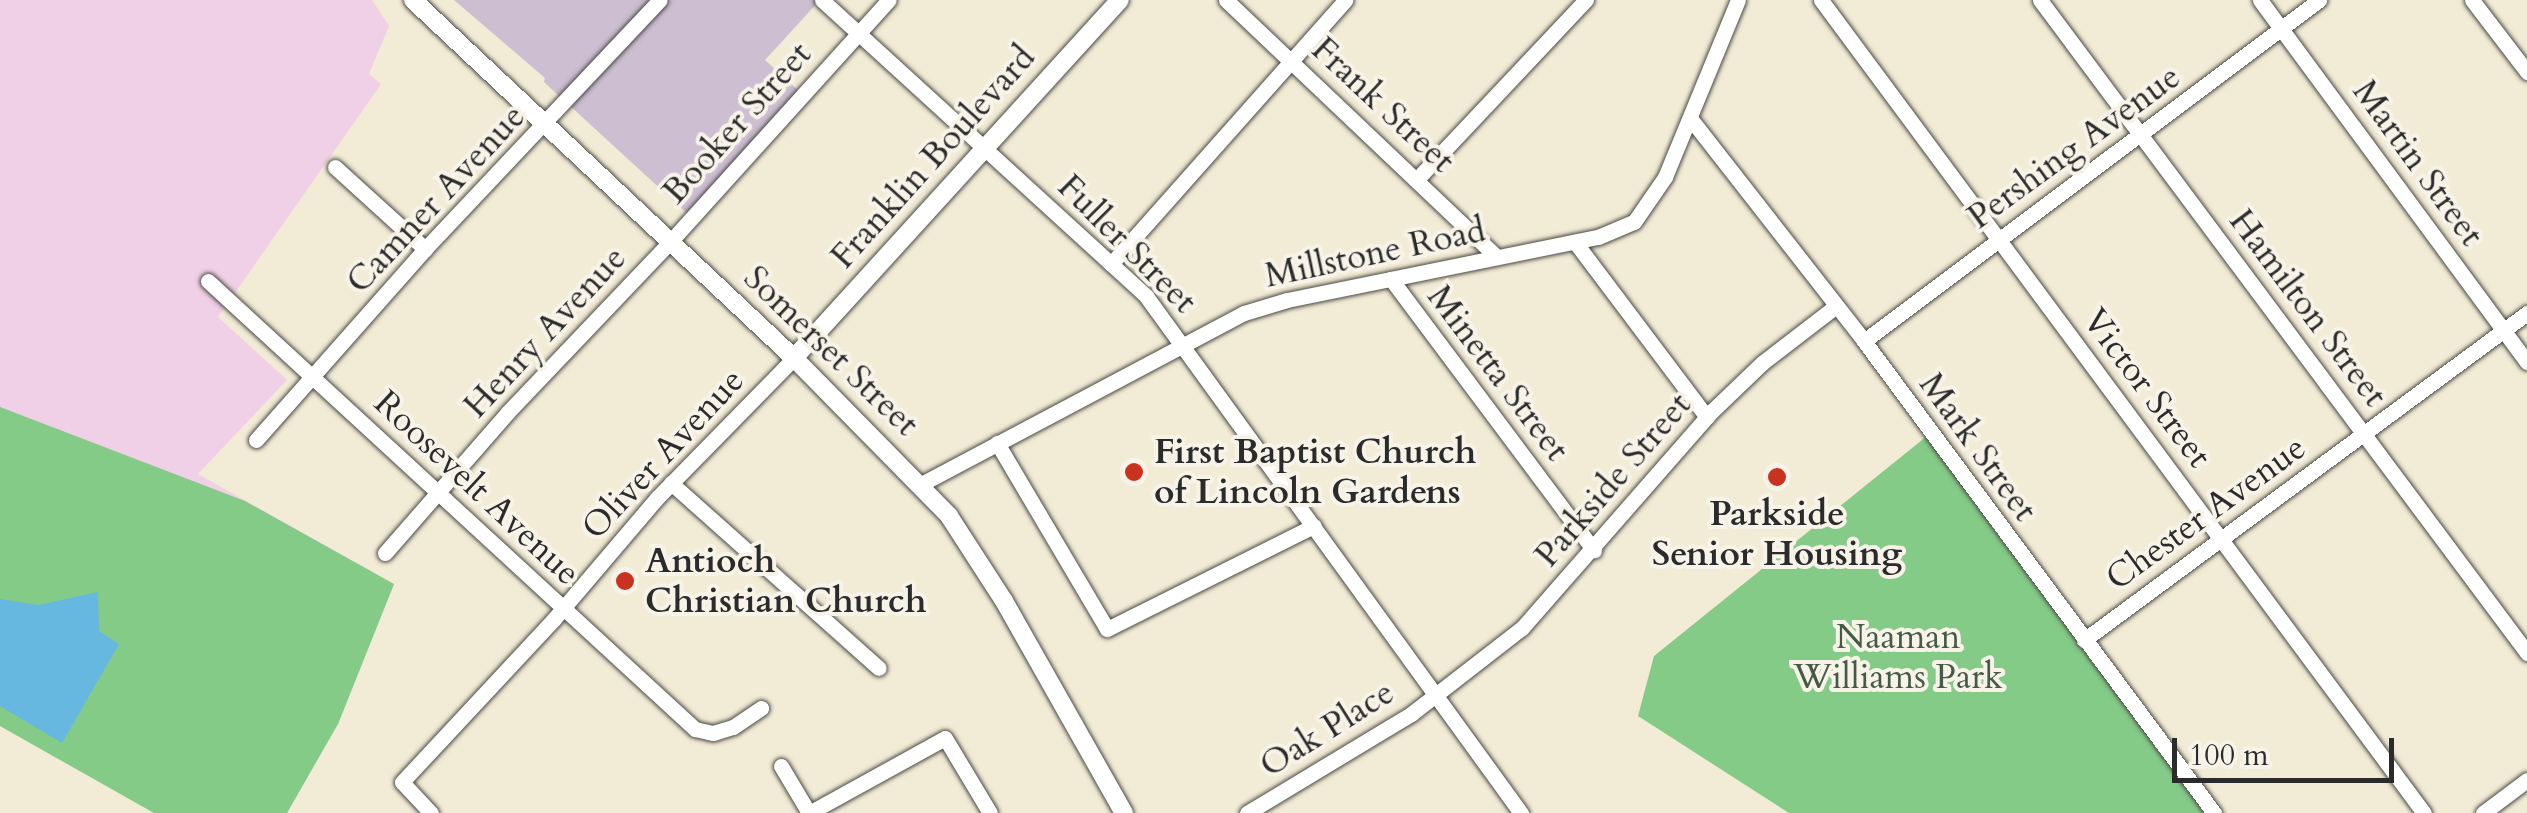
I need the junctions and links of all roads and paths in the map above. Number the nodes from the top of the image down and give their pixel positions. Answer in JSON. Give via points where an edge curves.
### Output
{"nodes":[{"id":1,"x":412,"y":0,"type":"edge"},
{"id":2,"x":660,"y":0,"type":"edge"},
{"id":3,"x":822,"y":0,"type":"edge"},
{"id":4,"x":888,"y":0,"type":"edge"},
{"id":5,"x":1120,"y":0,"type":"edge"},
{"id":6,"x":1226,"y":0,"type":"edge"},
{"id":7,"x":1345,"y":0,"type":"edge"},
{"id":8,"x":1586,"y":0,"type":"edge"},
{"id":9,"x":1821,"y":0,"type":"edge"},
{"id":10,"x":2040,"y":0,"type":"edge"},
{"id":11,"x":2260,"y":0,"type":"edge"},
{"id":12,"x":2319,"y":0,"type":"edge"},
{"id":13,"x":2472,"y":0,"type":"edge"},
{"id":14,"x":1737,"y":1,"type":"edge"},
{"id":15,"x":2282,"y":30,"type":"junction"},
{"id":16,"x":859,"y":32,"type":"junction"},
{"id":17,"x":1291,"y":59,"type":"junction"},
{"id":18,"x":2527,"y":72,"type":"edge"},
{"id":19,"x":1690,"y":118,"type":"junction"},
{"id":20,"x":546,"y":125,"type":"junction"},
{"id":21,"x":2142,"y":136,"type":"junction"},
{"id":22,"x":984,"y":148,"type":"junction"},
{"id":23,"x":335,"y":167,"type":"dead end"},
{"id":24,"x":1418,"y":178,"type":"junction"},
{"id":25,"x":1999,"y":239,"type":"junction"},
{"id":26,"x":670,"y":242,"type":"junction"},
{"id":27,"x":1574,"y":242,"type":"junction"},
{"id":28,"x":425,"y":249,"type":"junction"},
{"id":29,"x":1497,"y":258,"type":"junction"},
{"id":30,"x":1111,"y":264,"type":"junction"},
{"id":31,"x":1391,"y":279,"type":"junction"},
{"id":32,"x":208,"y":281,"type":"dead end"},
{"id":33,"x":1836,"y":306,"type":"junction"},
{"id":34,"x":2527,"y":313,"type":"edge"},
{"id":35,"x":2503,"y":330,"type":"junction"},
{"id":36,"x":1864,"y":342,"type":"junction"},
{"id":37,"x":1184,"y":344,"type":"junction"},
{"id":38,"x":794,"y":358,"type":"junction"},
{"id":39,"x":2527,"y":362,"type":"edge"},
{"id":40,"x":314,"y":377,"type":"junction"},
{"id":41,"x":1707,"y":416,"type":"junction"},
{"id":42,"x":2364,"y":434,"type":"junction"},
{"id":43,"x":256,"y":440,"type":"dead end"},
{"id":44,"x":997,"y":443,"type":"junction"},
{"id":45,"x":671,"y":483,"type":"junction"},
{"id":46,"x":921,"y":484,"type":"junction"},
{"id":47,"x":439,"y":495,"type":"junction"},
{"id":48,"x":1314,"y":526,"type":"junction"},
{"id":49,"x":2223,"y":541,"type":"junction"},
{"id":50,"x":1594,"y":550,"type":"junction"},
{"id":51,"x":386,"y":553,"type":"dead end"},
{"id":52,"x":564,"y":608,"type":"junction"},
{"id":53,"x":2084,"y":640,"type":"junction"},
{"id":54,"x":2527,"y":653,"type":"edge"},
{"id":55,"x":879,"y":668,"type":"dead end"},
{"id":56,"x":1437,"y":694,"type":"junction"},
{"id":57,"x":760,"y":708,"type":"dead end"},
{"id":58,"x":781,"y":766,"type":"dead end"},
{"id":59,"x":2527,"y":780,"type":"edge"},
{"id":60,"x":431,"y":813,"type":"edge"},
{"id":61,"x":809,"y":813,"type":"edge"},
{"id":62,"x":990,"y":813,"type":"edge"},
{"id":63,"x":1124,"y":813,"type":"edge"},
{"id":64,"x":1247,"y":813,"type":"edge"},
{"id":65,"x":1521,"y":813,"type":"edge"},
{"id":66,"x":2214,"y":813,"type":"edge"},
{"id":67,"x":2424,"y":813,"type":"edge"},
{"id":68,"x":2483,"y":813,"type":"edge"}],
"edges":[{"from":1,"to":20,"type":"main road","name":"Somerset Street"},
{"from":2,"to":20,"type":"street","name":"Camner Avenue"},
{"from":3,"to":16,"type":"street","name":"Fuller Street"},
{"from":4,"to":16,"type":"street","name":"Booker Street"},
{"from":5,"to":22,"type":"main road","name":"Franklin Boulevard"},
{"from":6,"to":17,"type":"street","name":"Frank Street"},
{"from":7,"to":17,"type":"street"},
{"from":8,"to":24,"type":"street"},
{"from":9,"to":25,"type":"street","name":"Victor Street"},
{"from":10,"to":21,"type":"street","name":"Hamilton Street"},
{"from":11,"to":15,"type":"street","name":"Martin Street"},
{"from":12,"to":15,"type":"street","name":"Pershing Avenue"},
{"from":13,"to":18,"type":"street"},
{"from":14,"to":19,"type":"street","name":"Millstone Road"},
{"from":15,"to":21,"type":"street","name":"Pershing Avenue"},
{"from":15,"to":35,"type":"street","name":"Martin Street"},
{"from":16,"to":22,"type":"street","name":"Fuller Street"},
{"from":16,"to":26,"type":"street","name":"Booker Street"},
{"from":17,"to":24,"type":"street","name":"Frank Street"},
{"from":17,"to":30,"type":"street"},
{"from":19,"to":27,"type":"street","name":"Millstone Road","via":[[1666,177],[1634,222]]},
{"from":19,"to":33,"type":"street","name":"Mark Street"},
{"from":20,"to":26,"type":"main road","name":"Somerset Street"},
{"from":20,"to":28,"type":"street","name":"Camner Avenue"},
{"from":21,"to":25,"type":"street","name":"Pershing Avenue"},
{"from":21,"to":42,"type":"street","name":"Hamilton Street"},
{"from":22,"to":30,"type":"street","name":"Fuller Street"},
{"from":22,"to":38,"type":"main road","name":"Franklin Boulevard"},
{"from":23,"to":28,"type":"street"},
{"from":24,"to":29,"type":"street","name":"Frank Street"},
{"from":25,"to":36,"type":"street","name":"Pershing Avenue"},
{"from":25,"to":49,"type":"street","name":"Victor Street"},
{"from":26,"to":38,"type":"main road","name":"Somerset Street"},
{"from":26,"to":47,"type":"street","name":"Henry Avenue","via":[[508,412]]},
{"from":27,"to":29,"type":"street","name":"Millstone Road"},
{"from":27,"to":41,"type":"street"},
{"from":28,"to":40,"type":"street","name":"Camner Avenue"},
{"from":29,"to":31,"type":"street","name":"Millstone Road"},
{"from":30,"to":37,"type":"street","name":"Fuller Street"},
{"from":31,"to":37,"type":"street","name":"Millstone Road","via":[[1244,313]]},
{"from":31,"to":50,"type":"street","name":"Minetta Street"},
{"from":32,"to":40,"type":"street","name":"Roosevelt Avenue"},
{"from":33,"to":36,"type":"street","name":"Mark Street"},
{"from":33,"to":41,"type":"street","name":"Parkside Street"},
{"from":34,"to":35,"type":"street","name":"Chester Avenue"},
{"from":35,"to":39,"type":"street","name":"Martin Street"},
{"from":35,"to":42,"type":"street","name":"Chester Avenue"},
{"from":36,"to":53,"type":"street","name":"Mark Street"},
{"from":37,"to":44,"type":"street","name":"Millstone Road"},
{"from":37,"to":48,"type":"street","name":"Fuller Street"},
{"from":38,"to":45,"type":"street","name":"Oliver Avenue"},
{"from":38,"to":46,"type":"main road","name":"Somerset Street"},
{"from":40,"to":43,"type":"street","name":"Camner Avenue"},
{"from":40,"to":47,"type":"street","name":"Roosevelt Avenue"},
{"from":41,"to":50,"type":"street","name":"Parkside Street"},
{"from":42,"to":49,"type":"street","name":"Chester Avenue"},
{"from":42,"to":54,"type":"street","name":"Hamilton Street"},
{"from":44,"to":46,"type":"street","name":"Millstone Road"},
{"from":44,"to":48,"type":"street","via":[[1107,629]]},
{"from":45,"to":52,"type":"street","name":"Oliver Avenue"},
{"from":45,"to":55,"type":"street"},
{"from":46,"to":63,"type":"main road","name":"Somerset Street","via":[[1004,601]]},
{"from":47,"to":51,"type":"street","name":"Henry Avenue"},
{"from":47,"to":52,"type":"street","name":"Roosevelt Avenue"},
{"from":48,"to":56,"type":"street","name":"Fuller Street"},
{"from":49,"to":53,"type":"street","name":"Chester Avenue"},
{"from":49,"to":67,"type":"street","name":"Victor Street"},
{"from":50,"to":56,"type":"street","name":"Parkside Street","via":[[1522,628]]},
{"from":52,"to":57,"type":"street","name":"Roosevelt Avenue","via":[[695,729],[733,727]]},
{"from":52,"to":60,"type":"street","name":"Oliver Avenue","via":[[402,782]]},
{"from":53,"to":66,"type":"street","name":"Mark Street"},
{"from":56,"to":64,"type":"street","name":"Oak Place"},
{"from":56,"to":65,"type":"street","name":"Fuller Street"},
{"from":58,"to":61,"type":"street"},
{"from":59,"to":68,"type":"street"},
{"from":61,"to":62,"type":"street","via":[[945,738]]}]}
